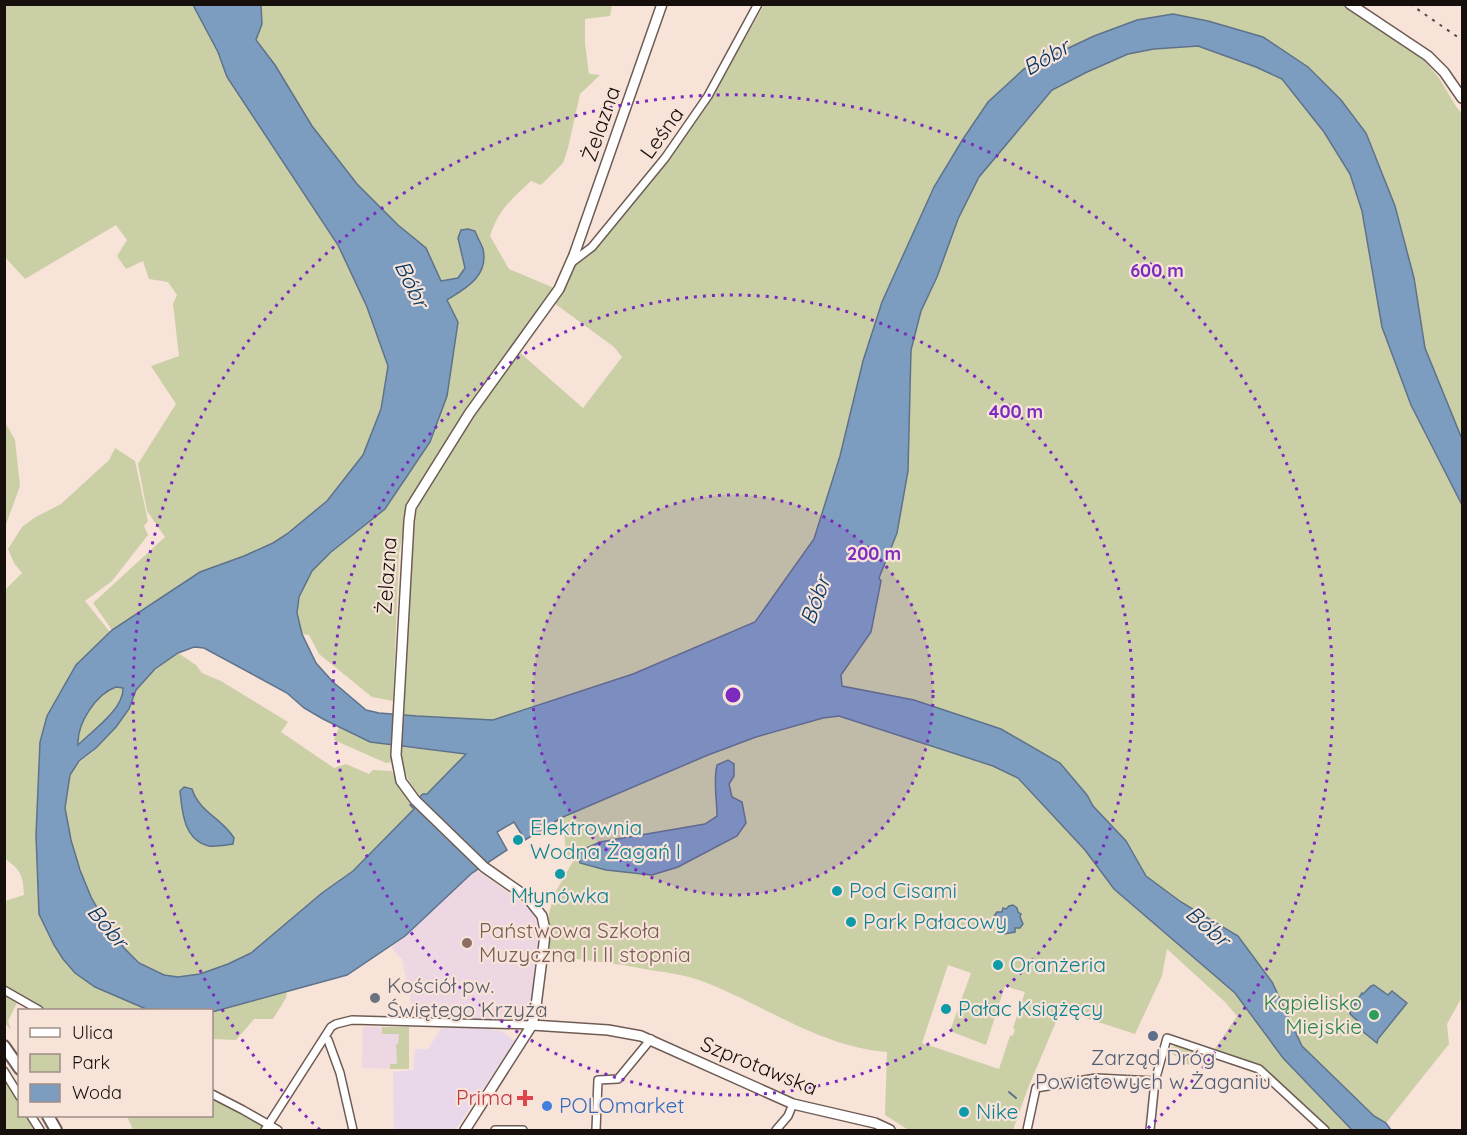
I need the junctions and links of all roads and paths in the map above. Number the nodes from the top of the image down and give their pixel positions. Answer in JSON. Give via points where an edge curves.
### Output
{"nodes":[{"id":1,"x":662,"y":4,"type":"edge"},
{"id":2,"x":758,"y":4,"type":"edge"},
{"id":3,"x":1350,"y":4,"type":"edge"},
{"id":4,"x":1462,"y":98,"type":"edge"},
{"id":5,"x":570,"y":264,"type":"junction"},
{"id":6,"x":4,"y":990,"type":"edge"},
{"id":7,"x":36,"y":1009,"type":"edge"},
{"id":8,"x":532,"y":1025,"type":"junction"},
{"id":9,"x":325,"y":1038,"type":"junction"},
{"id":10,"x":651,"y":1039,"type":"junction"},
{"id":11,"x":4,"y":1046,"type":"edge"},
{"id":12,"x":18,"y":1066,"type":"edge"},
{"id":13,"x":4,"y":1071,"type":"edge"},
{"id":14,"x":1155,"y":1081,"type":"junction"},
{"id":15,"x":18,"y":1094,"type":"edge"},
{"id":16,"x":213,"y":1095,"type":"edge"},
{"id":17,"x":793,"y":1104,"type":"junction"},
{"id":18,"x":32,"y":1117,"type":"edge"},
{"id":19,"x":49,"y":1117,"type":"edge"},
{"id":20,"x":268,"y":1128,"type":"edge"},
{"id":21,"x":495,"y":1130,"type":"edge"},
{"id":22,"x":888,"y":1130,"type":"edge"},
{"id":23,"x":40,"y":1131,"type":"edge"},
{"id":24,"x":56,"y":1131,"type":"edge"},
{"id":25,"x":278,"y":1131,"type":"edge"},
{"id":26,"x":353,"y":1131,"type":"edge"},
{"id":27,"x":465,"y":1131,"type":"edge"},
{"id":28,"x":523,"y":1131,"type":"edge"},
{"id":29,"x":596,"y":1131,"type":"edge"},
{"id":30,"x":776,"y":1131,"type":"edge"},
{"id":31,"x":1027,"y":1131,"type":"edge"},
{"id":32,"x":1150,"y":1131,"type":"edge"},
{"id":33,"x":1325,"y":1131,"type":"edge"}],
"edges":[{"from":1,"to":5,"type":"street","name":"Żelazna"},
{"from":2,"to":5,"type":"street","name":"Leśna","via":[[708,96],[665,158],[592,247]]},
{"from":3,"to":4,"type":"street","via":[[1428,56]]},
{"from":5,"to":8,"type":"street","name":"Żelazna","via":[[559,289],[469,414],[411,507],[398,702],[396,755],[401,781],[415,800],[484,867],[527,897],[542,916],[544,943]]},
{"from":6,"to":7,"type":"street"},
{"from":8,"to":9,"type":"street","name":"Szprotawska","via":[[352,1020],[336,1024]]},
{"from":8,"to":10,"type":"street","name":"Szprotawska","via":[[629,1033]]},
{"from":8,"to":27,"type":"street","name":"Żelazna"},
{"from":9,"to":20,"type":"street","name":"Szprotawska"},
{"from":9,"to":26,"type":"street","via":[[340,1073]]},
{"from":10,"to":17,"type":"street","name":"Szprotawska"},
{"from":10,"to":29,"type":"street","via":[[618,1079],[598,1080]]},
{"from":11,"to":12,"type":"main road"},
{"from":13,"to":15,"type":"street"},
{"from":14,"to":31,"type":"street","via":[[1096,1078],[1036,1088]]},
{"from":14,"to":32,"type":"street"},
{"from":14,"to":33,"type":"street","via":[[1167,1038],[1259,1069]]},
{"from":16,"to":20,"type":"street"},
{"from":17,"to":22,"type":"street","name":"Szprotawska","via":[[875,1123]]},
{"from":17,"to":30,"type":"street"},
{"from":18,"to":23,"type":"street"},
{"from":19,"to":24,"type":"main road"},
{"from":20,"to":25,"type":"street"},
{"from":21,"to":28,"type":"street"}]}
